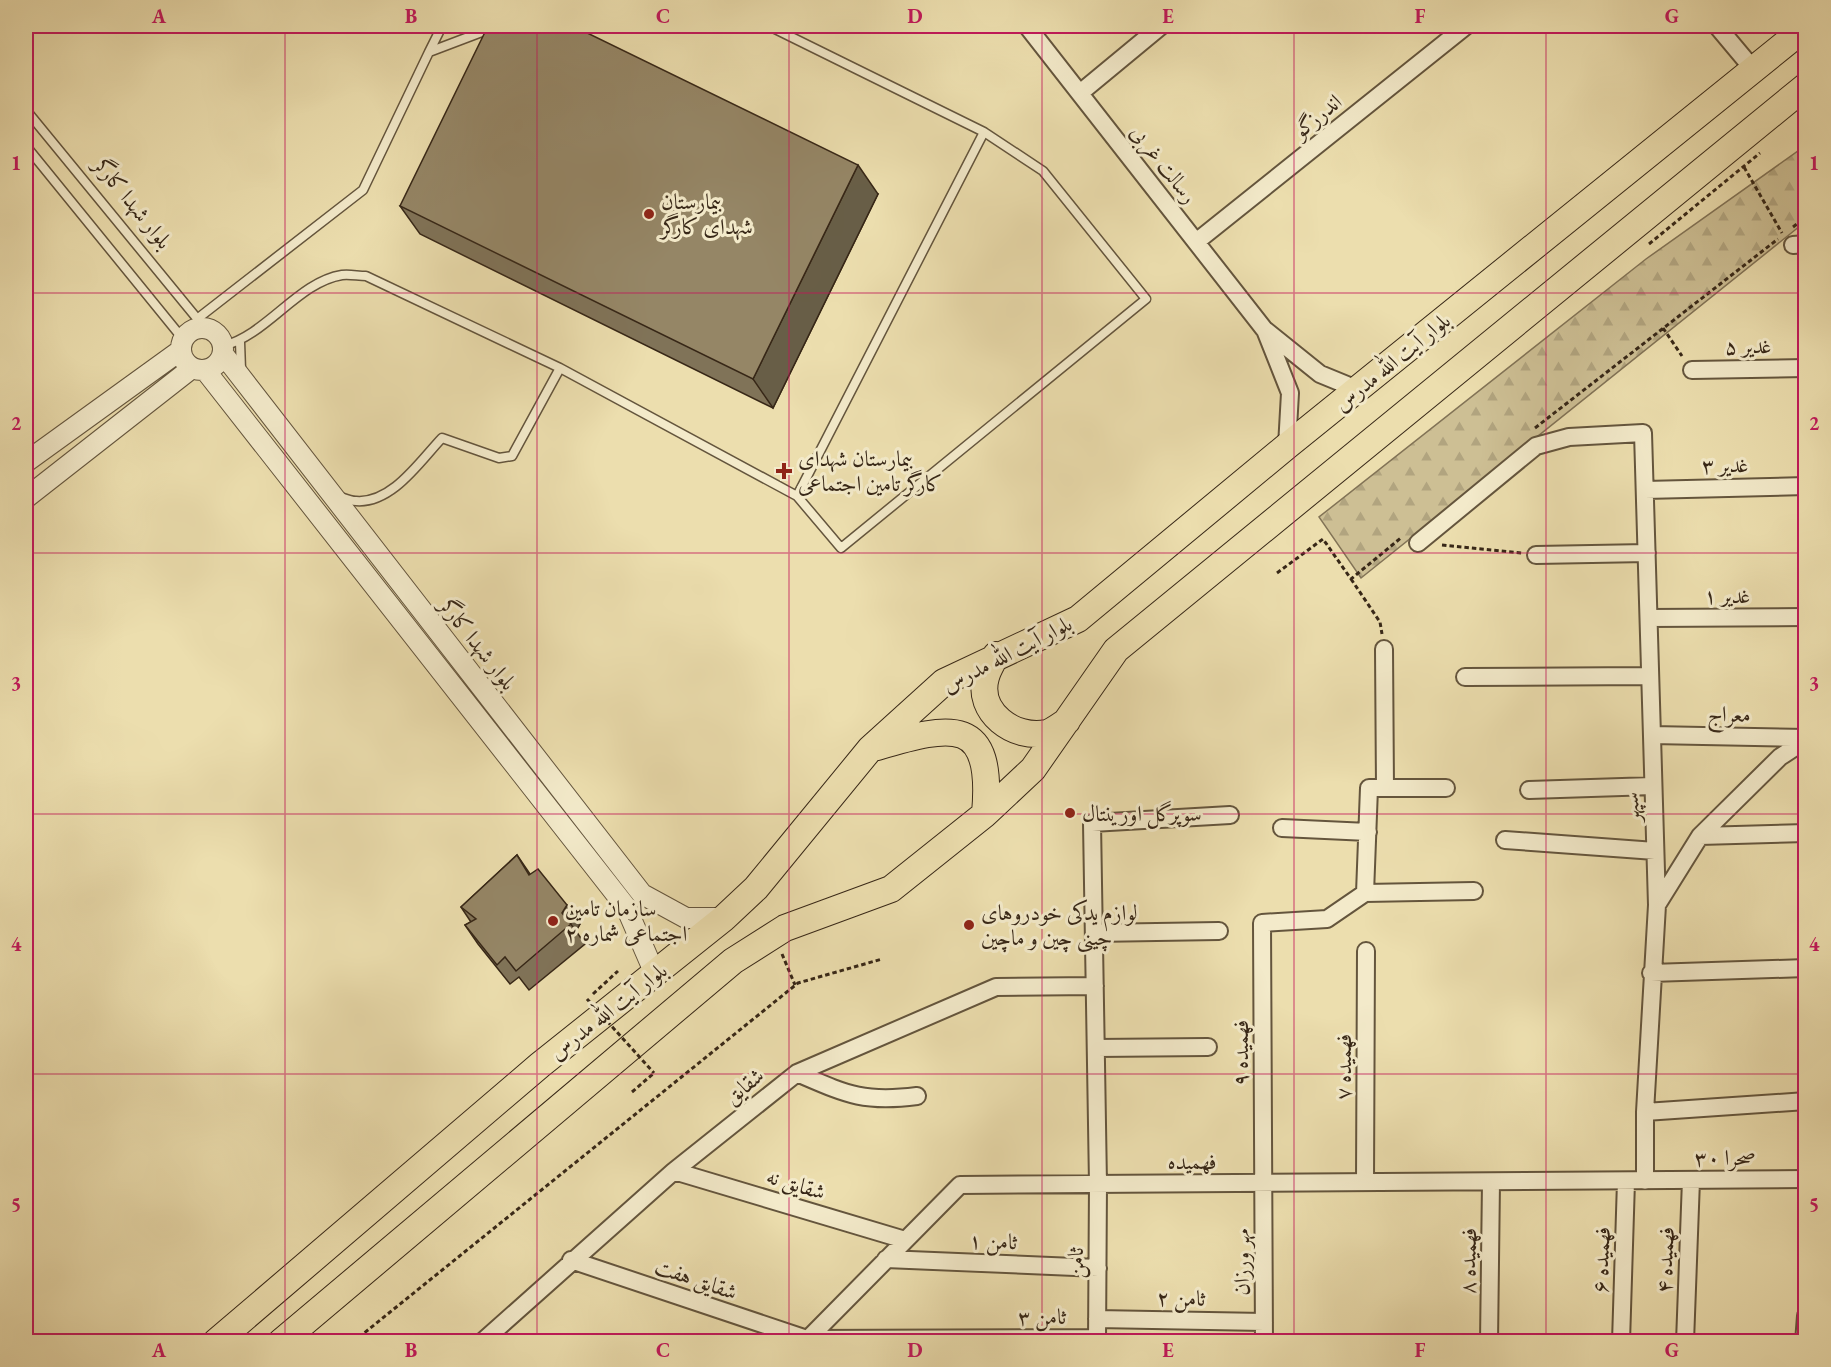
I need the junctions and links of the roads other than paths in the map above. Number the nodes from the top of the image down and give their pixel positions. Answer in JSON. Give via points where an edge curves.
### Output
{"nodes":[{"id":1,"x":442,"y":26,"type":"edge"},
{"id":2,"x":489,"y":26,"type":"edge"},
{"id":3,"x":769,"y":26,"type":"edge"},
{"id":4,"x":1027,"y":26,"type":"edge"},
{"id":5,"x":1161,"y":26,"type":"edge"},
{"id":6,"x":1466,"y":26,"type":"edge"},
{"id":7,"x":1717,"y":26,"type":"edge"},
{"id":8,"x":1806,"y":27,"type":"edge"},
{"id":9,"x":429,"y":52,"type":"junction"},
{"id":10,"x":1753,"y":69,"type":"junction"},
{"id":11,"x":1806,"y":86,"type":"edge"},
{"id":12,"x":1080,"y":93,"type":"junction"},
{"id":13,"x":26,"y":110,"type":"edge"},
{"id":14,"x":984,"y":132,"type":"junction"},
{"id":15,"x":26,"y":146,"type":"edge"},
{"id":16,"x":1196,"y":242,"type":"junction"},
{"id":17,"x":200,"y":323,"type":"junction"},
{"id":18,"x":1264,"y":330,"type":"junction"},
{"id":19,"x":182,"y":344,"type":"junction"},
{"id":20,"x":229,"y":347,"type":"junction"},
{"id":21,"x":560,"y":368,"type":"junction"},
{"id":22,"x":1806,"y":368,"type":"edge"},
{"id":23,"x":199,"y":369,"type":"junction"},
{"id":24,"x":1692,"y":370,"type":"road end"},
{"id":25,"x":1359,"y":390,"type":"junction"},
{"id":26,"x":1287,"y":446,"type":"junction"},
{"id":27,"x":26,"y":462,"type":"edge"},
{"id":28,"x":1806,"y":486,"type":"edge"},
{"id":29,"x":1645,"y":490,"type":"junction"},
{"id":30,"x":332,"y":494,"type":"junction"},
{"id":31,"x":797,"y":496,"type":"junction"},
{"id":32,"x":26,"y":498,"type":"edge"},
{"id":33,"x":1414,"y":536,"type":"road end"},
{"id":34,"x":1647,"y":553,"type":"junction"},
{"id":35,"x":1536,"y":555,"type":"road end"},
{"id":36,"x":1806,"y":617,"type":"edge"},
{"id":37,"x":1648,"y":618,"type":"junction"},
{"id":38,"x":1384,"y":649,"type":"road end"},
{"id":39,"x":996,"y":655,"type":"junction"},
{"id":40,"x":1650,"y":676,"type":"junction"},
{"id":41,"x":1465,"y":677,"type":"dead end"},
{"id":42,"x":1069,"y":719,"type":"junction"},
{"id":43,"x":1652,"y":735,"type":"junction"},
{"id":44,"x":1806,"y":739,"type":"edge"},
{"id":45,"x":870,"y":749,"type":"junction"},
{"id":46,"x":1653,"y":786,"type":"junction"},
{"id":47,"x":1385,"y":788,"type":"junction"},
{"id":48,"x":1446,"y":788,"type":"dead end"},
{"id":49,"x":1529,"y":790,"type":"dead end"},
{"id":50,"x":985,"y":814,"type":"junction"},
{"id":51,"x":1230,"y":815,"type":"dead end"},
{"id":52,"x":1282,"y":828,"type":"dead end"},
{"id":53,"x":1368,"y":832,"type":"junction"},
{"id":54,"x":1806,"y":833,"type":"edge"},
{"id":55,"x":1700,"y":836,"type":"junction"},
{"id":56,"x":1504,"y":840,"type":"dead end"},
{"id":57,"x":1655,"y":851,"type":"junction"},
{"id":58,"x":1474,"y":891,"type":"dead end"},
{"id":59,"x":1365,"y":893,"type":"junction"},
{"id":60,"x":1657,"y":904,"type":"junction"},
{"id":61,"x":724,"y":918,"type":"junction"},
{"id":62,"x":1219,"y":931,"type":"dead end"},
{"id":63,"x":1094,"y":933,"type":"junction"},
{"id":64,"x":1366,"y":951,"type":"dead end"},
{"id":65,"x":1806,"y":968,"type":"edge"},
{"id":66,"x":1651,"y":973,"type":"junction"},
{"id":67,"x":655,"y":974,"type":"junction"},
{"id":68,"x":1095,"y":986,"type":"junction"},
{"id":69,"x":1208,"y":1047,"type":"dead end"},
{"id":70,"x":1096,"y":1048,"type":"junction"},
{"id":71,"x":797,"y":1073,"type":"junction"},
{"id":72,"x":917,"y":1096,"type":"dead end"},
{"id":73,"x":1806,"y":1101,"type":"edge"},
{"id":74,"x":1645,"y":1112,"type":"junction"},
{"id":75,"x":674,"y":1171,"type":"junction"},
{"id":76,"x":1806,"y":1179,"type":"edge"},
{"id":77,"x":1645,"y":1180,"type":"junction"},
{"id":78,"x":1691,"y":1180,"type":"junction"},
{"id":79,"x":1626,"y":1181,"type":"junction"},
{"id":80,"x":1365,"y":1182,"type":"junction"},
{"id":81,"x":1491,"y":1182,"type":"junction"},
{"id":82,"x":1264,"y":1183,"type":"junction"},
{"id":83,"x":1098,"y":1184,"type":"junction"},
{"id":84,"x":905,"y":1240,"type":"junction"},
{"id":85,"x":886,"y":1259,"type":"junction"},
{"id":86,"x":571,"y":1260,"type":"junction"},
{"id":87,"x":1098,"y":1268,"type":"junction"},
{"id":88,"x":1806,"y":1316,"type":"edge"},
{"id":89,"x":1097,"y":1319,"type":"junction"},
{"id":90,"x":1264,"y":1322,"type":"junction"},
{"id":91,"x":806,"y":1340,"type":"edge"},
{"id":92,"x":947,"y":1340,"type":"edge"},
{"id":93,"x":1097,"y":1340,"type":"edge"},
{"id":94,"x":216,"y":1341,"type":"edge"},
{"id":95,"x":281,"y":1341,"type":"edge"},
{"id":96,"x":482,"y":1341,"type":"edge"},
{"id":97,"x":1264,"y":1341,"type":"edge"},
{"id":98,"x":1489,"y":1341,"type":"edge"},
{"id":99,"x":1621,"y":1341,"type":"edge"},
{"id":100,"x":1685,"y":1341,"type":"edge"},
{"id":101,"x":1804,"y":1341,"type":"edge"}],
"edges":[{"from":1,"to":9,"type":"lane"},
{"from":2,"to":9,"type":"lane"},
{"from":3,"to":14,"type":"lane"},
{"from":4,"to":12,"type":"street","name":"رسالت غربی"},
{"from":5,"to":12,"type":"street"},
{"from":6,"to":16,"type":"street","name":"اندرزگو"},
{"from":7,"to":10,"type":"street"},
{"from":8,"to":10,"type":"main road","name":"بلوار آیت الله مدرس"},
{"from":9,"to":17,"type":"lane","via":[[363,190]]},
{"from":10,"to":25,"type":"main road","name":"بلوار آیت الله مدرس"},
{"from":11,"to":42,"type":"main road","name":"بلوار آیت الله مدرس","via":[[1116,650]]},
{"from":12,"to":16,"type":"street","name":"رسالت غربی"},
{"from":13,"to":17,"type":"lane","name":"بلوار شهدا کارگر"},
{"from":14,"to":31,"type":"lane"},
{"from":14,"to":31,"type":"lane","via":[[1042,171],[1146,299],[840,548]]},
{"from":15,"to":19,"type":"lane"},
{"from":16,"to":18,"type":"street","name":"رسالت غربی"},
{"from":17,"to":19,"type":"street"},
{"from":17,"to":20,"type":"street","via":[[217,333]]},
{"from":18,"to":25,"type":"street","name":"رسالت غربی","via":[[1320,374]]},
{"from":18,"to":26,"type":"street","name":"رسالت غربی","via":[[1290,393]]},
{"from":19,"to":23,"type":"street","via":[[184,360]]},
{"from":19,"to":27,"type":"street"},
{"from":20,"to":21,"type":"lane","via":[[312,288],[341,275],[366,276]]},
{"from":20,"to":23,"type":"street","via":[[219,362]]},
{"from":20,"to":30,"type":"street","name":"بلوار شهدا کارگر","via":[[241,377]]},
{"from":21,"to":30,"type":"lane","via":[[512,456],[499,458],[442,438],[399,484],[380,496],[357,501]]},
{"from":21,"to":31,"type":"lane"},
{"from":22,"to":24,"type":"street","name":"غدیر ۵"},
{"from":23,"to":32,"type":"street"},
{"from":23,"to":67,"type":"street","name":"بلوار شهدا کارگر","via":[[626,907]]},
{"from":25,"to":26,"type":"main road","name":"بلوار آیت الله مدرس"},
{"from":26,"to":39,"type":"main road","name":"بلوار آیت الله مدرس","via":[[1078,619]]},
{"from":28,"to":29,"type":"street","name":"غدیر ۳"},
{"from":29,"to":33,"type":"street","name":"سپهر","via":[[1643,433],[1569,437],[1536,446]]},
{"from":29,"to":34,"type":"street","name":"سپهر"},
{"from":30,"to":61,"type":"street","name":"بلوار شهدا کارگر","via":[[642,894],[686,918]]},
{"from":34,"to":35,"type":"street"},
{"from":34,"to":37,"type":"street","name":"سپهر"},
{"from":36,"to":37,"type":"street","name":"غدیر ۱"},
{"from":37,"to":40,"type":"street","name":"سپهر"},
{"from":38,"to":47,"type":"street"},
{"from":39,"to":42,"type":"main road","via":[[986,678],[987,702],[1001,723],[1024,734],[1048,733]]},
{"from":39,"to":45,"type":"main road","name":"بلوار آیت الله مدرس","via":[[944,682]]},
{"from":40,"to":41,"type":"street"},
{"from":40,"to":43,"type":"street","name":"سپهر"},
{"from":42,"to":50,"type":"main road","name":"بلوار آیت الله مدرس","via":[[1033,769]]},
{"from":43,"to":44,"type":"street","name":"معراج"},
{"from":43,"to":46,"type":"street","name":"سپهر"},
{"from":44,"to":55,"type":"street","via":[[1780,757]]},
{"from":45,"to":50,"type":"main road","via":[[923,733],[951,730],[973,741],[984,761],[988,782]]},
{"from":45,"to":61,"type":"main road","name":"بلوار آیت الله مدرس","via":[[756,888]]},
{"from":46,"to":49,"type":"street"},
{"from":46,"to":57,"type":"street","name":"سپهر"},
{"from":47,"to":48,"type":"street"},
{"from":47,"to":53,"type":"street","via":[[1370,788]]},
{"from":50,"to":95,"type":"main road","name":"بلوار آیت الله مدرس","via":[[891,890],[785,928],[733,961]]},
{"from":51,"to":63,"type":"street","name":"ثامن","via":[[1092,824]]},
{"from":52,"to":53,"type":"street"},
{"from":53,"to":59,"type":"street"},
{"from":54,"to":55,"type":"street"},
{"from":55,"to":60,"type":"street"},
{"from":56,"to":57,"type":"street"},
{"from":57,"to":60,"type":"street","name":"سپهر"},
{"from":58,"to":59,"type":"street"},
{"from":59,"to":82,"type":"street","name":"فهمیده ۹","via":[[1327,919],[1262,923]]},
{"from":60,"to":66,"type":"street","name":"سپهر"},
{"from":61,"to":67,"type":"main road","name":"بلوار آیت الله مدرس"},
{"from":62,"to":63,"type":"street"},
{"from":63,"to":68,"type":"street","name":"ثامن"},
{"from":64,"to":80,"type":"street","name":"فهمیده ۷"},
{"from":65,"to":66,"type":"street"},
{"from":66,"to":74,"type":"street","name":"سپهر"},
{"from":67,"to":94,"type":"main road","name":"بلوار آیت الله مدرس","via":[[540,1065]]},
{"from":68,"to":70,"type":"street","name":"ثامن"},
{"from":68,"to":71,"type":"street","name":"شقایق","via":[[996,987]]},
{"from":69,"to":70,"type":"street"},
{"from":70,"to":83,"type":"street","name":"ثامن"},
{"from":71,"to":72,"type":"street","via":[[846,1094],[882,1101]]},
{"from":71,"to":75,"type":"street","name":"شقایق"},
{"from":73,"to":74,"type":"street"},
{"from":74,"to":77,"type":"street","name":"سپهر"},
{"from":75,"to":84,"type":"street","name":"شقایق نه"},
{"from":75,"to":86,"type":"street","name":"شقایق"},
{"from":76,"to":78,"type":"street","name":"صحرا ۳۰"},
{"from":77,"to":78,"type":"street","name":"صحرا ۳۰"},
{"from":77,"to":79,"type":"street","name":"فهمیده"},
{"from":78,"to":100,"type":"street","name":"فهمیده ۴"},
{"from":79,"to":81,"type":"street","name":"فهمیده"},
{"from":79,"to":99,"type":"street","name":"فهمیده ۶"},
{"from":80,"to":81,"type":"street","name":"فهمیده"},
{"from":80,"to":82,"type":"street","name":"فهمیده"},
{"from":81,"to":98,"type":"street","name":"فهمیده ۸"},
{"from":82,"to":83,"type":"street","name":"فهمیده"},
{"from":82,"to":90,"type":"street","name":"مهر ورزان"},
{"from":83,"to":84,"type":"street","name":"فهمیده","via":[[960,1185]]},
{"from":83,"to":87,"type":"street","name":"ثامن"},
{"from":84,"to":85,"type":"street","name":"فهمیده"},
{"from":85,"to":87,"type":"street","name":"ثامن ۱"},
{"from":85,"to":91,"type":"street","name":"فهمیده"},
{"from":86,"to":91,"type":"street","name":"شقایق هفت"},
{"from":86,"to":96,"type":"street","name":"شقایق"},
{"from":87,"to":89,"type":"street","name":"ثامن"},
{"from":88,"to":101,"type":"street"},
{"from":89,"to":90,"type":"street","name":"ثامن ۲"},
{"from":89,"to":93,"type":"street","name":"ثامن"},
{"from":90,"to":97,"type":"street","name":"مهر ورزان"},
{"from":91,"to":92,"type":"street","name":"ثامن ۳"},
{"from":92,"to":93,"type":"street","name":"ثامن ۳"}]}
